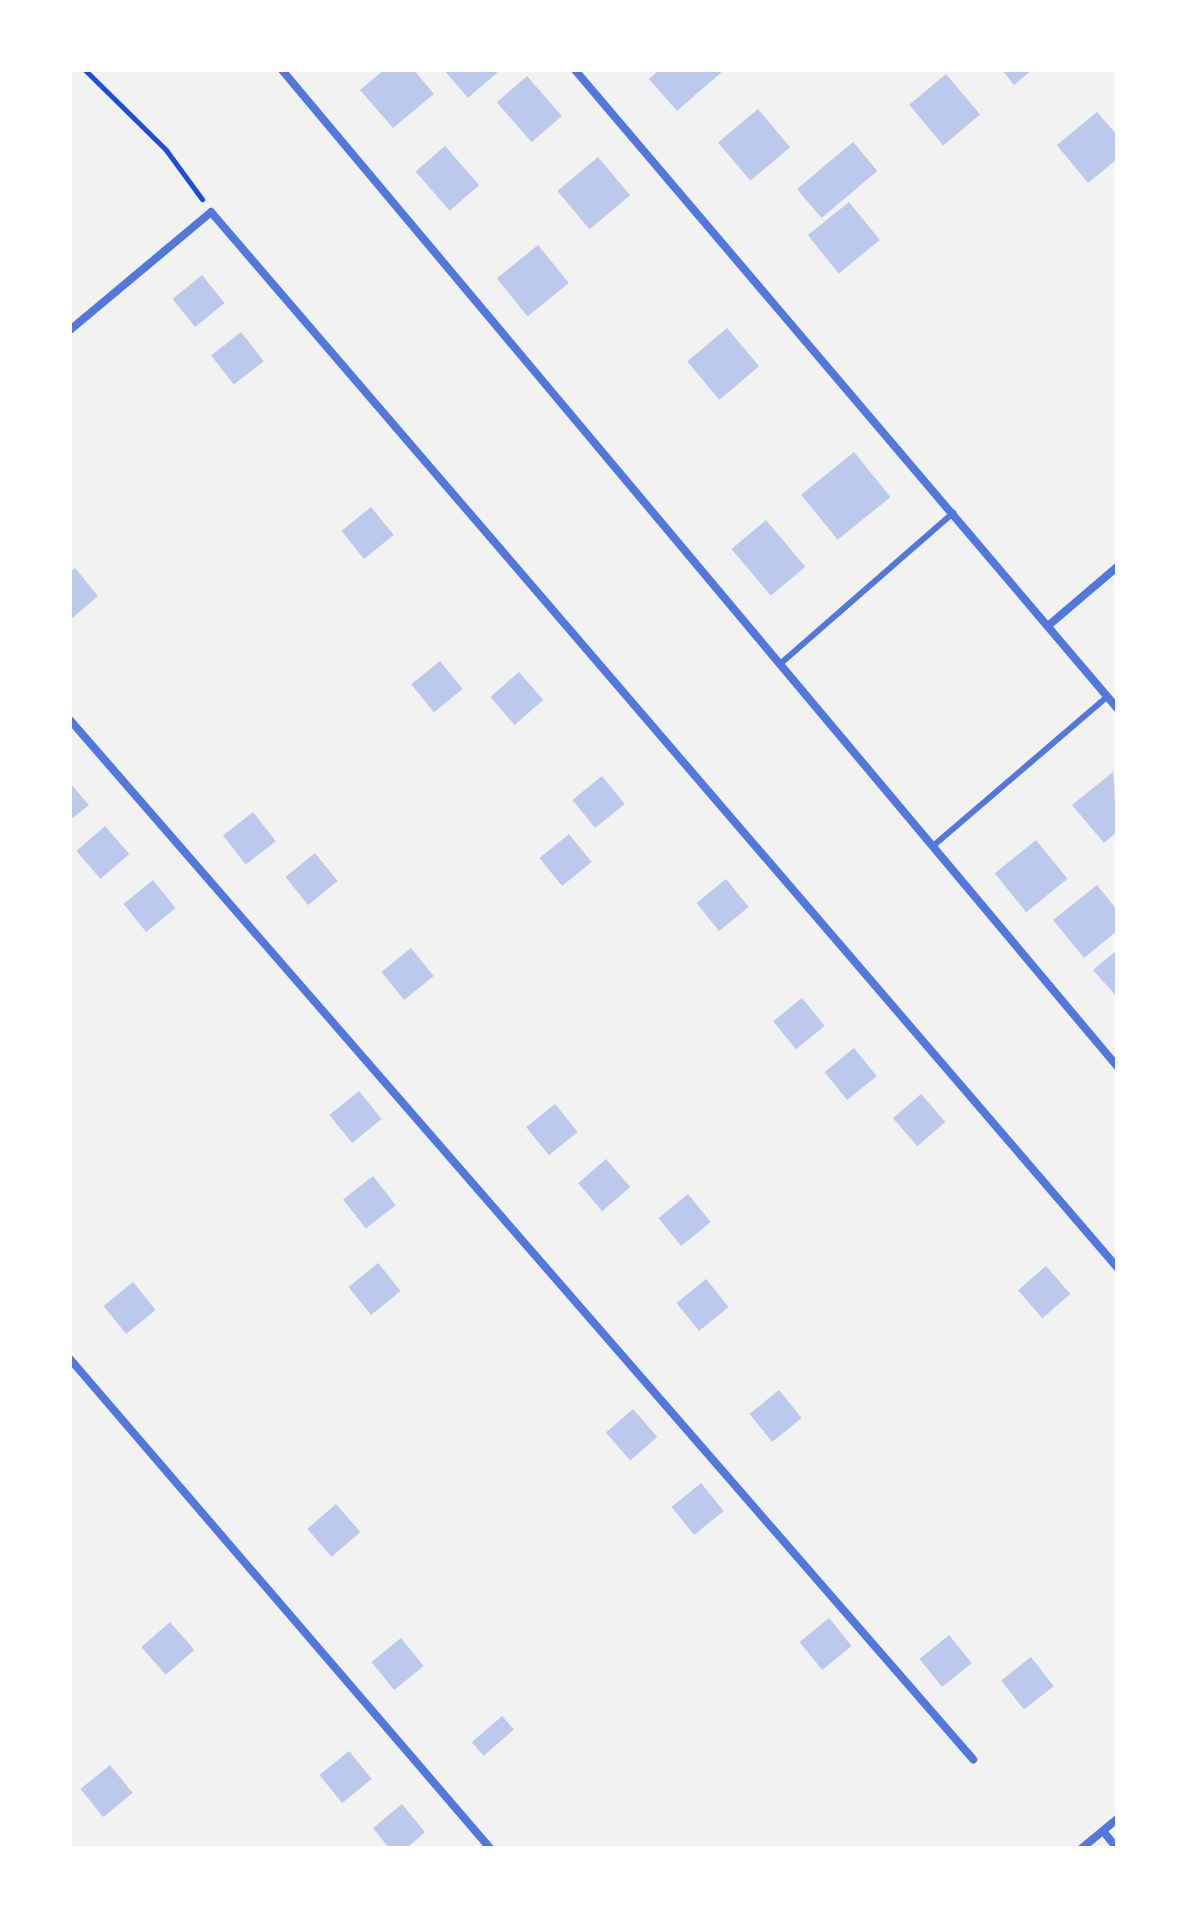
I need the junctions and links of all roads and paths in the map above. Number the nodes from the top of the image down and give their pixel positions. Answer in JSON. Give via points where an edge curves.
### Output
{"nodes":[{"id":1,"x":85,"y":70,"type":"edge"},
{"id":2,"x":282,"y":70,"type":"edge"},
{"id":3,"x":575,"y":70,"type":"edge"},
{"id":4,"x":211,"y":212,"type":"junction"},
{"id":5,"x":70,"y":330,"type":"edge"},
{"id":6,"x":953,"y":513,"type":"junction"},
{"id":7,"x":1117,"y":567,"type":"edge"},
{"id":8,"x":1049,"y":625,"type":"junction"},
{"id":9,"x":780,"y":664,"type":"junction"},
{"id":10,"x":1108,"y":696,"type":"junction"},
{"id":11,"x":1117,"y":708,"type":"edge"},
{"id":12,"x":70,"y":720,"type":"edge"},
{"id":13,"x":933,"y":846,"type":"junction"},
{"id":14,"x":1117,"y":1066,"type":"edge"},
{"id":15,"x":1117,"y":1267,"type":"edge"},
{"id":16,"x":70,"y":1359,"type":"edge"},
{"id":17,"x":973,"y":1759,"type":"dead end"},
{"id":18,"x":1117,"y":1819,"type":"edge"},
{"id":19,"x":1103,"y":1831,"type":"junction"},
{"id":20,"x":490,"y":1848,"type":"edge"},
{"id":21,"x":1082,"y":1848,"type":"edge"},
{"id":22,"x":1117,"y":1848,"type":"edge"}],
"edges":[{"from":1,"to":4,"type":"path","via":[[166,150]]},
{"from":2,"to":9,"type":"street"},
{"from":3,"to":6,"type":"street"},
{"from":4,"to":5,"type":"street"},
{"from":4,"to":15,"type":"street"},
{"from":6,"to":8,"type":"street"},
{"from":6,"to":9,"type":"lane"},
{"from":7,"to":8,"type":"street"},
{"from":8,"to":10,"type":"street"},
{"from":9,"to":13,"type":"street"},
{"from":10,"to":11,"type":"street"},
{"from":10,"to":13,"type":"lane"},
{"from":12,"to":17,"type":"street"},
{"from":13,"to":14,"type":"street"},
{"from":16,"to":20,"type":"street"},
{"from":18,"to":19,"type":"street"},
{"from":19,"to":21,"type":"street"},
{"from":19,"to":22,"type":"street"}]}
